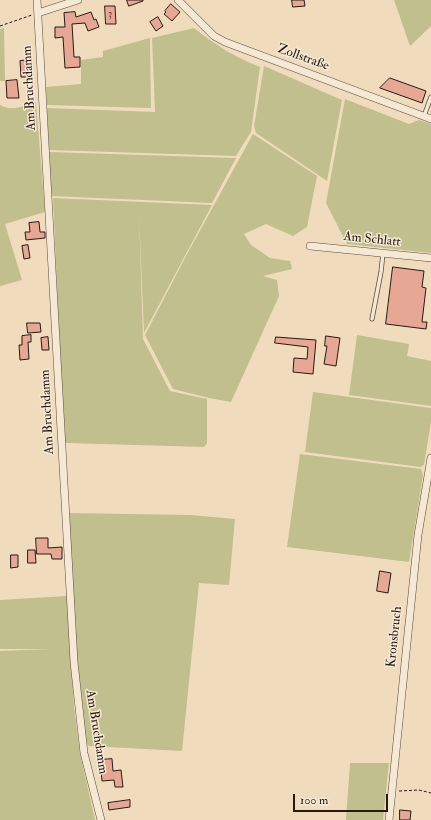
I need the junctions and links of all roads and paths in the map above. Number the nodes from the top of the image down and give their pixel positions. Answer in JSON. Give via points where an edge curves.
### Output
{"nodes":[{"id":1,"x":37,"y":0,"type":"edge"},
{"id":2,"x":78,"y":0,"type":"edge"},
{"id":3,"x":178,"y":0,"type":"edge"},
{"id":4,"x":38,"y":13,"type":"junction"},
{"id":5,"x":0,"y":26,"type":"edge"},
{"id":6,"x":431,"y":97,"type":"edge"},
{"id":7,"x":424,"y":117,"type":"junction"},
{"id":8,"x":431,"y":119,"type":"edge"},
{"id":9,"x":310,"y":246,"type":"dead end"},
{"id":10,"x":383,"y":253,"type":"junction"},
{"id":11,"x":431,"y":258,"type":"edge"},
{"id":12,"x":372,"y":320,"type":"dead end"},
{"id":13,"x":431,"y":458,"type":"edge"},
{"id":14,"x":392,"y":787,"type":"junction"},
{"id":15,"x":431,"y":793,"type":"edge"},
{"id":16,"x":101,"y":820,"type":"edge"},
{"id":17,"x":389,"y":820,"type":"edge"}],
"edges":[{"from":1,"to":4,"type":"street","name":"Am Bruchdamm"},
{"from":2,"to":4,"type":"street"},
{"from":3,"to":7,"type":"street","name":"Zollstraße","via":[[214,36],[226,42]]},
{"from":4,"to":5,"type":"path"},
{"from":4,"to":16,"type":"street","name":"Am Bruchdamm","via":[[74,662],[84,753]]},
{"from":6,"to":7,"type":"lane"},
{"from":7,"to":8,"type":"street","name":"Zollstraße"},
{"from":9,"to":10,"type":"street","name":"Am Schlatt"},
{"from":10,"to":11,"type":"street","name":"Am Schlatt"},
{"from":10,"to":12,"type":"lane"},
{"from":13,"to":14,"type":"street","name":"Kronsbruch","via":[[418,535]]},
{"from":14,"to":15,"type":"path","via":[[398,791],[419,790]]},
{"from":14,"to":17,"type":"street","name":"Kronsbruch"}]}
